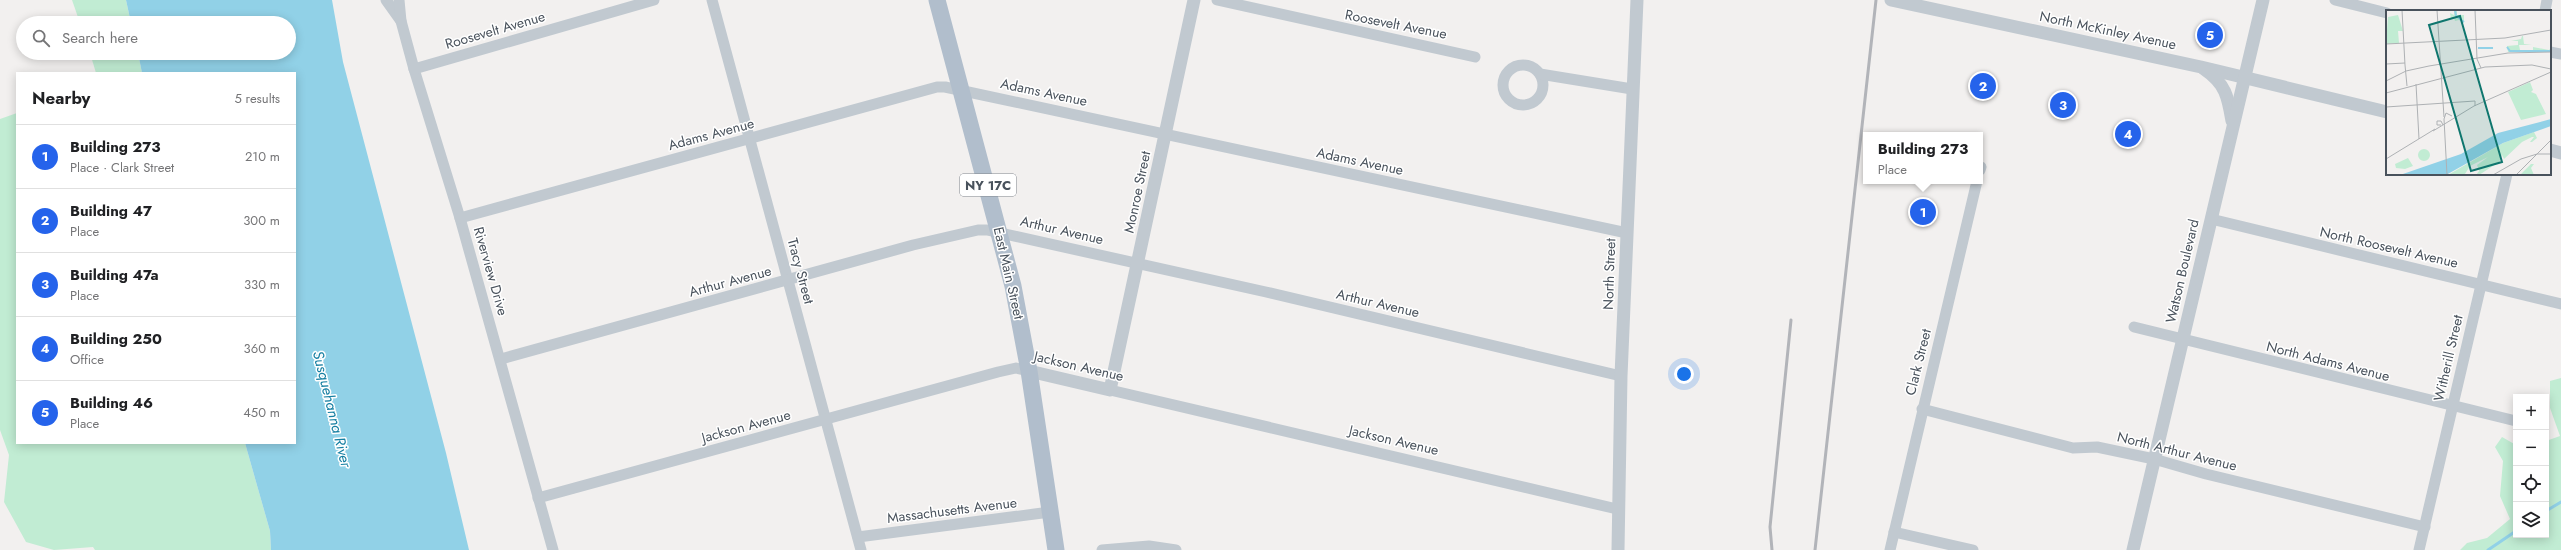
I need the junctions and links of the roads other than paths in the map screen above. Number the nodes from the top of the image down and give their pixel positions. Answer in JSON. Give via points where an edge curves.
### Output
{"nodes":[{"id":1,"x":386,"y":0,"type":"edge"},
{"id":2,"x":399,"y":0,"type":"edge"},
{"id":3,"x":654,"y":0,"type":"edge"},
{"id":4,"x":712,"y":0,"type":"edge"},
{"id":5,"x":937,"y":0,"type":"edge"},
{"id":6,"x":1194,"y":0,"type":"edge"},
{"id":7,"x":1216,"y":0,"type":"edge"},
{"id":8,"x":1637,"y":0,"type":"edge"},
{"id":9,"x":1891,"y":0,"type":"edge"},
{"id":10,"x":2264,"y":0,"type":"edge"},
{"id":11,"x":2335,"y":0,"type":"edge"},
{"id":12,"x":2547,"y":0,"type":"edge"},
{"id":13,"x":2545,"y":10,"type":"edge"},
{"id":14,"x":2386,"y":13,"type":"edge"},
{"id":15,"x":401,"y":21,"type":"junction"},
{"id":16,"x":2551,"y":52,"type":"edge"},
{"id":17,"x":2561,"y":54,"type":"edge"},
{"id":18,"x":1475,"y":57,"type":"dead end"},
{"id":19,"x":2201,"y":67,"type":"junction"},
{"id":20,"x":414,"y":69,"type":"junction"},
{"id":21,"x":1540,"y":74,"type":"dead end"},
{"id":22,"x":2245,"y":79,"type":"junction"},
{"id":23,"x":961,"y":89,"type":"junction"},
{"id":24,"x":1632,"y":89,"type":"junction"},
{"id":25,"x":2386,"y":112,"type":"edge"},
{"id":26,"x":2233,"y":126,"type":"junction"},
{"id":27,"x":1166,"y":133,"type":"junction"},
{"id":28,"x":750,"y":139,"type":"junction"},
{"id":29,"x":2551,"y":150,"type":"edge"},
{"id":30,"x":2561,"y":153,"type":"edge"},
{"id":31,"x":2507,"y":175,"type":"edge"},
{"id":32,"x":1976,"y":184,"type":"edge"},
{"id":33,"x":460,"y":218,"type":"junction"},
{"id":34,"x":2211,"y":219,"type":"junction"},
{"id":35,"x":1000,"y":232,"type":"junction"},
{"id":36,"x":1626,"y":233,"type":"junction"},
{"id":37,"x":1138,"y":263,"type":"junction"},
{"id":38,"x":788,"y":280,"type":"junction"},
{"id":39,"x":2481,"y":284,"type":"junction"},
{"id":40,"x":2561,"y":304,"type":"edge"},
{"id":41,"x":2134,"y":327,"type":"dead end"},
{"id":42,"x":2182,"y":340,"type":"junction"},
{"id":43,"x":501,"y":360,"type":"junction"},
{"id":44,"x":1029,"y":371,"type":"junction"},
{"id":45,"x":1621,"y":376,"type":"junction"},
{"id":46,"x":1110,"y":390,"type":"junction"},
{"id":47,"x":2452,"y":406,"type":"junction"},
{"id":48,"x":1922,"y":409,"type":"junction"},
{"id":49,"x":2513,"y":420,"type":"edge"},
{"id":50,"x":826,"y":421,"type":"junction"},
{"id":51,"x":2154,"y":459,"type":"junction"},
{"id":52,"x":538,"y":498,"type":"junction"},
{"id":53,"x":1617,"y":509,"type":"junction"},
{"id":54,"x":1050,"y":512,"type":"junction"},
{"id":55,"x":2425,"y":527,"type":"junction"},
{"id":56,"x":1894,"y":532,"type":"junction"},
{"id":57,"x":858,"y":537,"type":"junction"},
{"id":58,"x":553,"y":550,"type":"edge"},
{"id":59,"x":861,"y":550,"type":"edge"},
{"id":60,"x":1056,"y":550,"type":"edge"},
{"id":61,"x":1102,"y":550,"type":"edge"},
{"id":62,"x":1176,"y":550,"type":"edge"},
{"id":63,"x":1618,"y":550,"type":"edge"},
{"id":64,"x":1890,"y":550,"type":"edge"},
{"id":65,"x":1973,"y":550,"type":"edge"},
{"id":66,"x":2133,"y":550,"type":"edge"},
{"id":67,"x":2419,"y":550,"type":"edge"}],
"edges":[{"from":1,"to":15,"type":"street"},
{"from":2,"to":15,"type":"street","name":"Riverview Drive"},
{"from":3,"to":20,"type":"street","name":"Roosevelt Avenue"},
{"from":4,"to":28,"type":"street","name":"Tracy Street"},
{"from":5,"to":23,"type":"main road","name":"East Main Street","number":"NY 17C"},
{"from":6,"to":27,"type":"street","name":"Monroe Street"},
{"from":7,"to":18,"type":"street","name":"Roosevelt Avenue"},
{"from":8,"to":24,"type":"street","name":"North Street"},
{"from":9,"to":19,"type":"street","name":"North McKinley Avenue"},
{"from":10,"to":22,"type":"street","name":"Watson Boulevard"},
{"from":11,"to":14,"type":"street"},
{"from":12,"to":13,"type":"street"},
{"from":15,"to":20,"type":"street","name":"Riverview Drive"},
{"from":16,"to":17,"type":"street"},
{"from":19,"to":22,"type":"street","name":"North McKinley Avenue"},
{"from":19,"to":26,"type":"street","via":[[2222,86],[2228,96]]},
{"from":20,"to":33,"type":"street","name":"Riverview Drive"},
{"from":21,"to":24,"type":"street"},
{"from":22,"to":25,"type":"street","name":"North McKinley Avenue"},
{"from":22,"to":26,"type":"street","name":"Watson Boulevard"},
{"from":23,"to":27,"type":"street","name":"Adams Avenue"},
{"from":23,"to":28,"type":"street","name":"Adams Avenue","via":[[937,87]]},
{"from":23,"to":35,"type":"main road","name":"East Main Street","number":"NY 17C"},
{"from":24,"to":36,"type":"street","name":"North Street"},
{"from":26,"to":34,"type":"street","name":"Watson Boulevard"},
{"from":27,"to":36,"type":"street","name":"Adams Avenue"},
{"from":27,"to":37,"type":"street","name":"Monroe Street"},
{"from":28,"to":33,"type":"street","name":"Adams Avenue"},
{"from":28,"to":38,"type":"street","name":"Tracy Street"},
{"from":29,"to":30,"type":"street"},
{"from":31,"to":39,"type":"street","name":"Witherill Street"},
{"from":32,"to":48,"type":"street","name":"Clark Street"},
{"from":33,"to":43,"type":"street","name":"Riverview Drive"},
{"from":34,"to":39,"type":"street","name":"North Roosevelt Avenue"},
{"from":34,"to":42,"type":"street","name":"Watson Boulevard"},
{"from":35,"to":37,"type":"street","name":"Arthur Avenue"},
{"from":35,"to":38,"type":"street","name":"Arthur Avenue","via":[[978,230]]},
{"from":35,"to":44,"type":"main road","name":"East Main Street","number":"NY 17C"},
{"from":36,"to":45,"type":"street","name":"North Street"},
{"from":37,"to":45,"type":"street","name":"Arthur Avenue"},
{"from":37,"to":46,"type":"street","name":"Monroe Street"},
{"from":38,"to":43,"type":"street","name":"Arthur Avenue"},
{"from":38,"to":50,"type":"street","name":"Tracy Street"},
{"from":39,"to":40,"type":"street","name":"North Roosevelt Avenue"},
{"from":39,"to":47,"type":"street","name":"Witherill Street"},
{"from":41,"to":42,"type":"street","name":"North Adams Avenue"},
{"from":42,"to":47,"type":"street","name":"North Adams Avenue"},
{"from":42,"to":51,"type":"street","name":"Watson Boulevard"},
{"from":43,"to":52,"type":"street","name":"Riverview Drive"},
{"from":44,"to":46,"type":"street","name":"Jackson Avenue"},
{"from":44,"to":50,"type":"street","name":"Jackson Avenue","via":[[1016,368],[998,372]]},
{"from":44,"to":54,"type":"main road","name":"East Main Street","number":"NY 17C"},
{"from":45,"to":53,"type":"street","name":"North Street"},
{"from":46,"to":53,"type":"street","name":"Jackson Avenue"},
{"from":47,"to":49,"type":"street","name":"North Adams Avenue"},
{"from":47,"to":55,"type":"street","name":"Witherill Street"},
{"from":48,"to":51,"type":"street","name":"North Arthur Avenue","via":[[2073,448],[2097,447]]},
{"from":48,"to":56,"type":"street","name":"Clark Street"},
{"from":50,"to":52,"type":"street","name":"Jackson Avenue"},
{"from":50,"to":57,"type":"street","name":"Tracy Street"},
{"from":51,"to":55,"type":"street","name":"North Arthur Avenue"},
{"from":51,"to":66,"type":"street","name":"Watson Boulevard"},
{"from":52,"to":58,"type":"street","name":"Riverview Drive"},
{"from":53,"to":63,"type":"street","name":"North Street"},
{"from":54,"to":57,"type":"street","name":"Massachusetts Avenue"},
{"from":54,"to":60,"type":"main road","name":"East Main Street","number":"NY 17C"},
{"from":55,"to":67,"type":"street","name":"Witherill Street"},
{"from":56,"to":64,"type":"street","name":"Clark Street"},
{"from":56,"to":65,"type":"street"},
{"from":57,"to":59,"type":"street","name":"Tracy Street"},
{"from":61,"to":62,"type":"street","via":[[1149,546]]}]}
